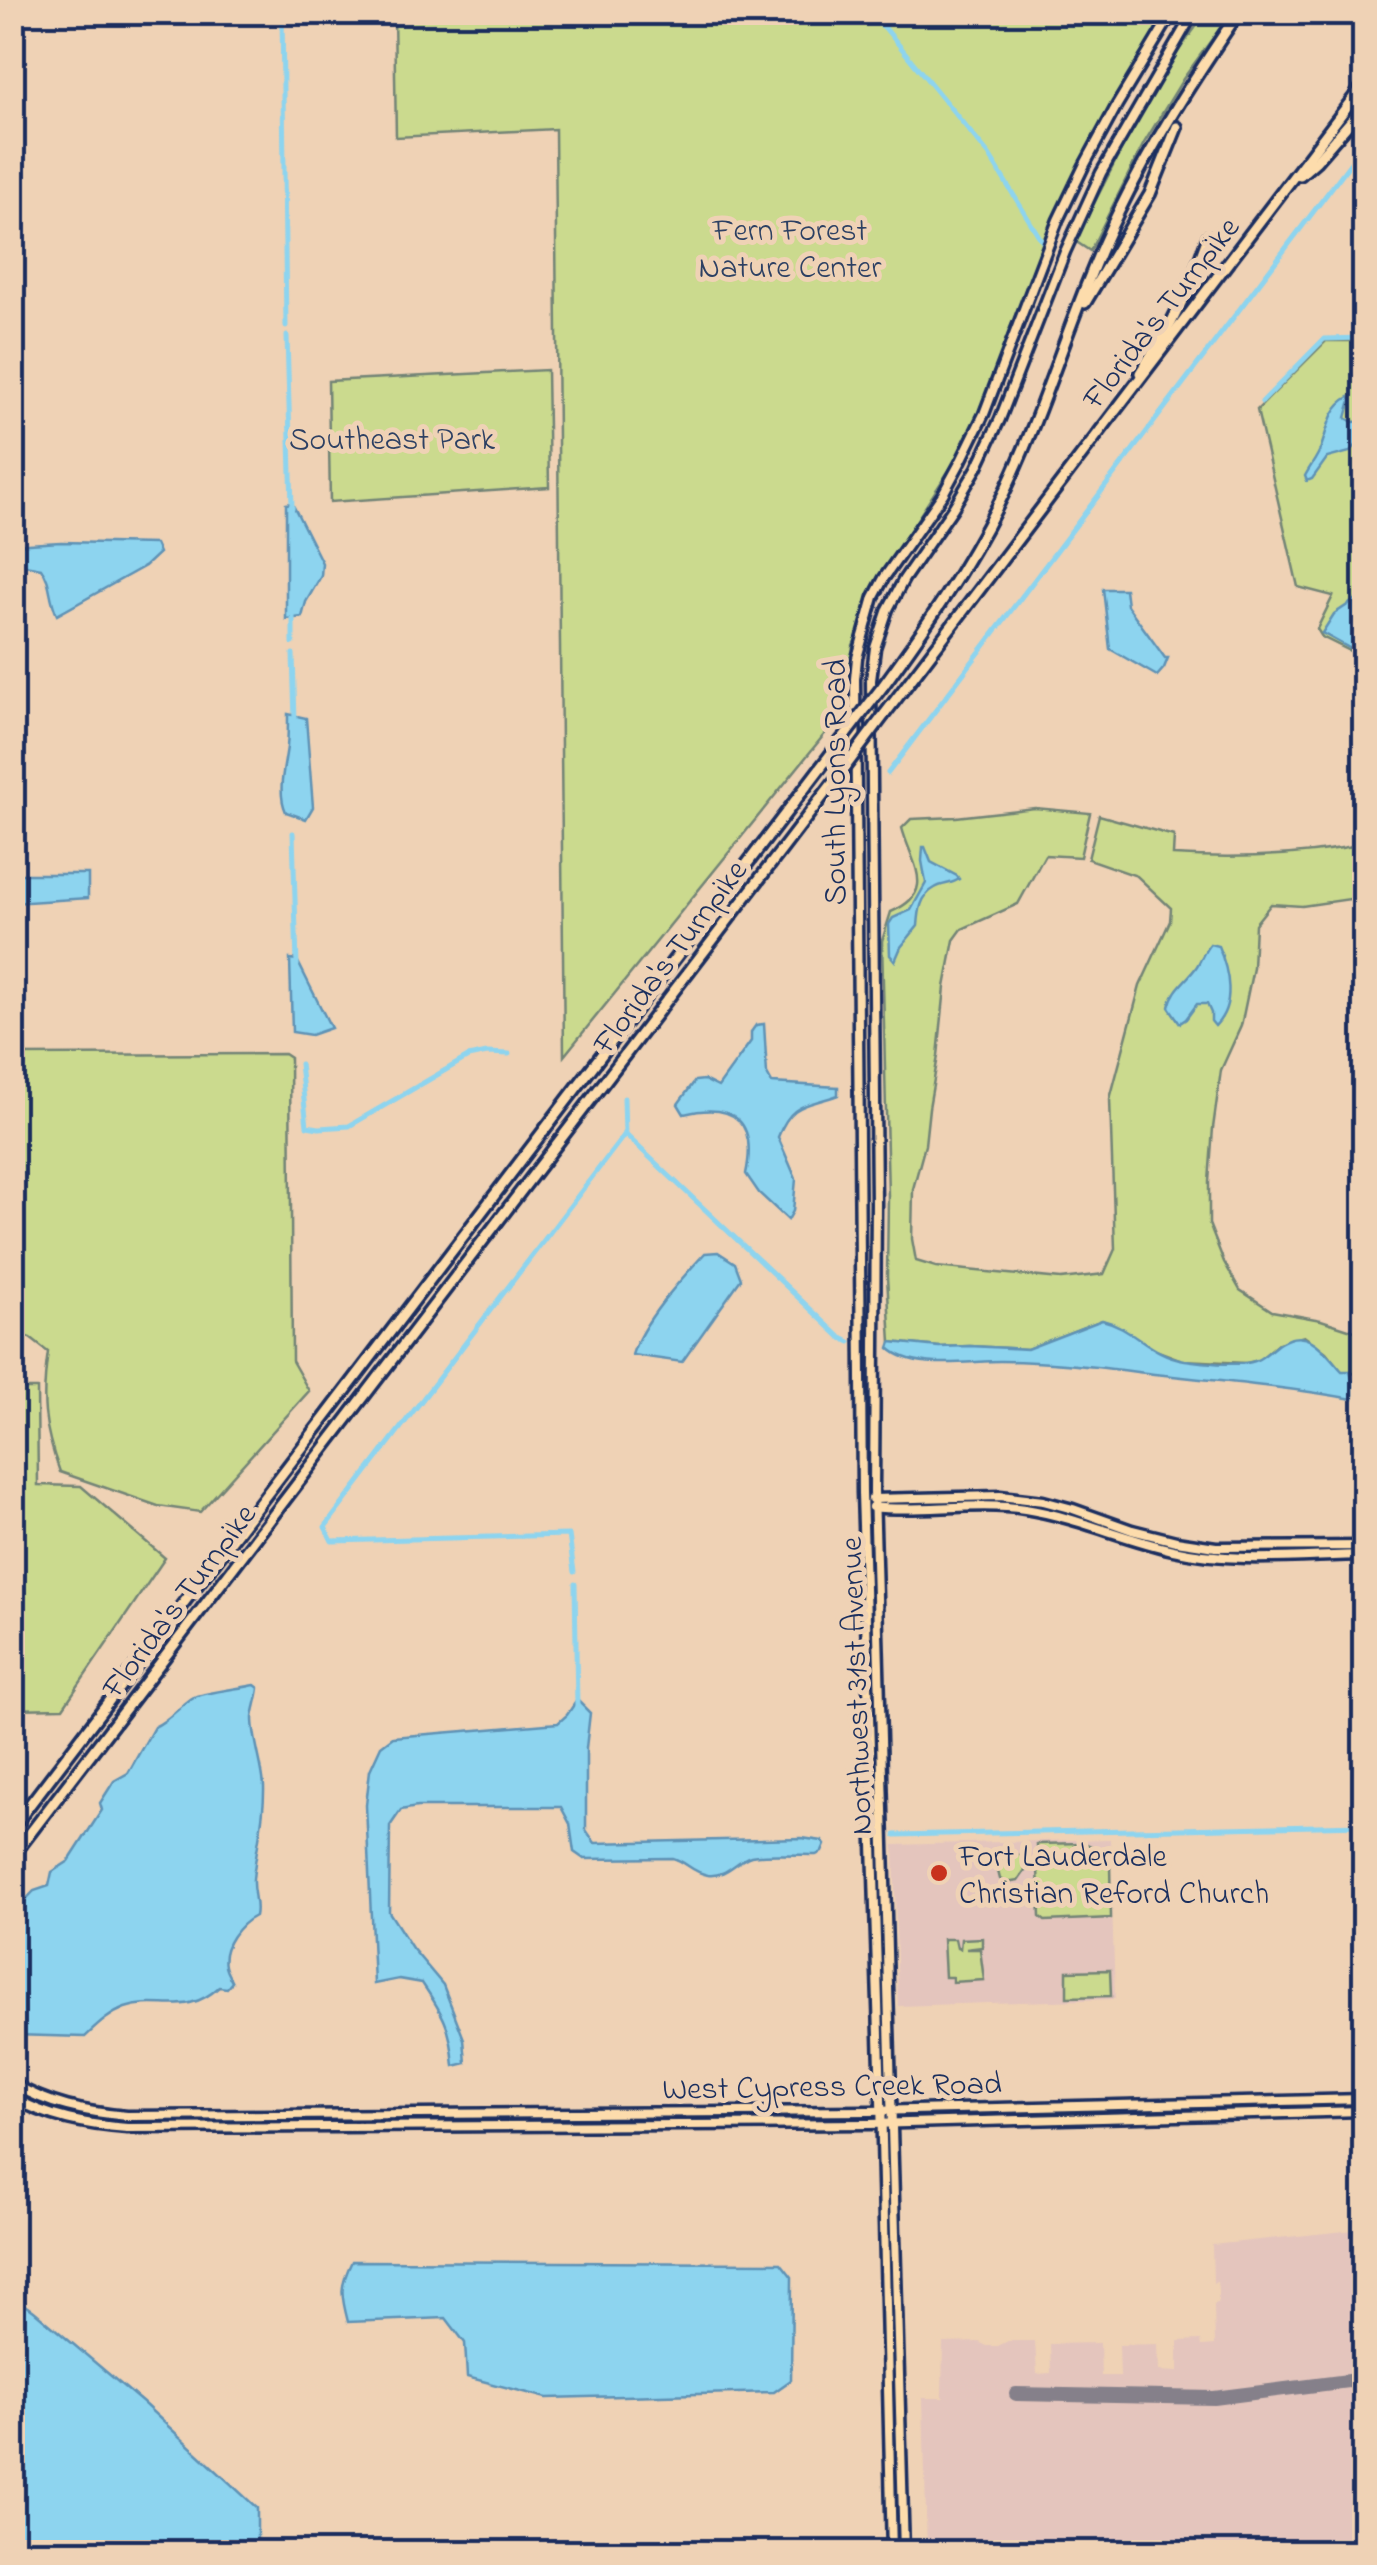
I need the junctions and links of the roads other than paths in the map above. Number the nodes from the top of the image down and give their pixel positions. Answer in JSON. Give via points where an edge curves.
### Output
{"nodes":[{"id":1,"x":1173,"y":12,"type":"edge"},
{"id":2,"x":1194,"y":12,"type":"edge"},
{"id":3,"x":1240,"y":12,"type":"edge"},
{"id":4,"x":1364,"y":84,"type":"edge"},
{"id":5,"x":1364,"y":106,"type":"edge"},
{"id":6,"x":1178,"y":128,"type":"dead end"},
{"id":7,"x":1290,"y":183,"type":"junction"},
{"id":8,"x":1208,"y":237,"type":"dead end"},
{"id":9,"x":1074,"y":317,"type":"junction"},
{"id":10,"x":1129,"y":393,"type":"junction"},
{"id":11,"x":872,"y":818,"type":"joint"},
{"id":12,"x":858,"y":1036,"type":"junction"},
{"id":13,"x":873,"y":1036,"type":"junction"},
{"id":14,"x":861,"y":1389,"type":"joint"},
{"id":15,"x":863,"y":1503,"type":"junction"},
{"id":16,"x":874,"y":1503,"type":"junction"},
{"id":17,"x":1364,"y":1546,"type":"edge"},
{"id":18,"x":1364,"y":1555,"type":"edge"},
{"id":19,"x":12,"y":1828,"type":"edge"},
{"id":20,"x":12,"y":1857,"type":"edge"},
{"id":21,"x":12,"y":2083,"type":"edge"},
{"id":22,"x":12,"y":2097,"type":"edge"},
{"id":23,"x":1364,"y":2099,"type":"edge"},
{"id":24,"x":886,"y":2110,"type":"junction"},
{"id":25,"x":1364,"y":2111,"type":"edge"},
{"id":26,"x":886,"y":2123,"type":"junction"},
{"id":27,"x":892,"y":2552,"type":"edge"},
{"id":28,"x":904,"y":2552,"type":"edge"}],
"edges":[{"from":1,"to":12,"type":"main road","name":"South Lyons Road","via":[[1058,220],[984,414],[942,494],[884,578],[865,622],[855,680]]},
{"from":2,"to":11,"type":"main road","name":"South Lyons Road","via":[[1101,173],[977,468],[888,609],[871,680]]},
{"from":3,"to":9,"type":"highway","name":"Florida's Turnpike","via":[[1153,145]]},
{"from":4,"to":7,"type":"highway","name":"Florida's Turnpike"},
{"from":5,"to":7,"type":"highway"},
{"from":6,"to":9,"type":"highway","via":[[1150,194]]},
{"from":7,"to":10,"type":"highway","name":"Florida's Turnpike"},
{"from":8,"to":10,"type":"highway","via":[[1191,283]]},
{"from":9,"to":19,"type":"highway","name":"Florida's Turnpike","bridge":true,"via":[[998,505],[883,686]]},
{"from":10,"to":20,"type":"highway","name":"Florida's Turnpike","bridge":true},
{"from":11,"to":13,"type":"main road","name":"Northwest 31st Avenue"},
{"from":12,"to":13,"type":"main road"},
{"from":12,"to":14,"type":"main road","name":"South Lyons Road"},
{"from":13,"to":16,"type":"main road","name":"Northwest 31st Avenue"},
{"from":14,"to":15,"type":"main road","name":"Northwest 31st Avenue"},
{"from":15,"to":16,"type":"main road"},
{"from":15,"to":24,"type":"main road","name":"Northwest 31st Avenue"},
{"from":16,"to":17,"type":"main road","via":[[1000,1496],[1216,1547]]},
{"from":16,"to":18,"type":"main road","via":[[1021,1508],[1215,1556]]},
{"from":16,"to":24,"type":"main road","name":"Northwest 31st Avenue"},
{"from":21,"to":24,"type":"main road","name":"West Cypress Creek Road","via":[[89,2113],[127,2116]]},
{"from":22,"to":26,"type":"main road","name":"West Cypress Creek Road","via":[[54,2116],[128,2128]]},
{"from":23,"to":24,"type":"main road","name":"West Cypress Creek Road"},
{"from":24,"to":26,"type":"main road","name":"Northwest 31st Avenue"},
{"from":25,"to":26,"type":"main road","name":"West Cypress Creek Road"},
{"from":26,"to":27,"type":"main road","name":"Northwest 31st Avenue"},
{"from":26,"to":28,"type":"main road","name":"Northwest 31st Avenue"}]}
